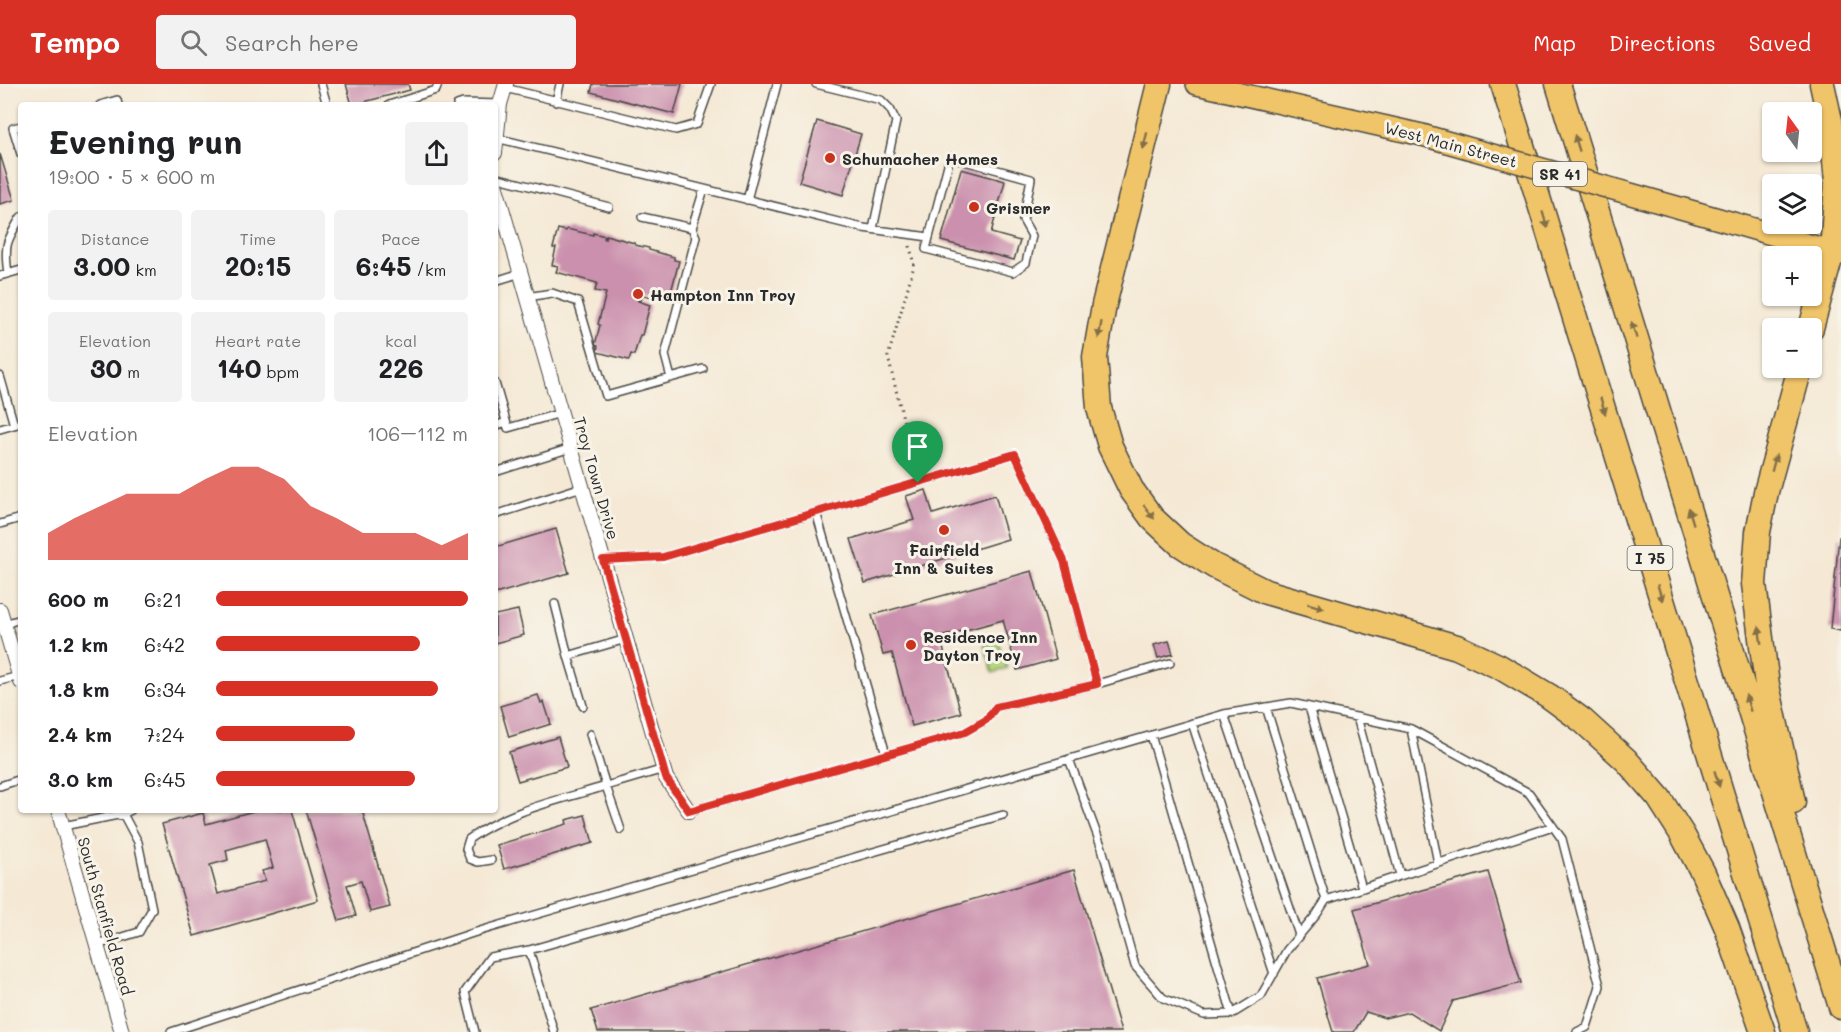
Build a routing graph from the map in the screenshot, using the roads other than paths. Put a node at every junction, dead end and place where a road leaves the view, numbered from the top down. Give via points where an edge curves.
1 (321, 84) edge
2 (438, 84) edge
3 (560, 84) edge
4 (711, 84) edge
5 (777, 84) edge
6 (816, 84) edge
7 (1159, 84) edge
8 (1197, 84) edge
9 (1503, 84) edge
10 (1558, 84) edge
11 (1822, 84) edge
12 (505, 86) edge
13 (326, 102) edge
14 (398, 102) edge
15 (556, 102) junction
16 (500, 104) joint
17 (498, 124) edge
18 (18, 127) edge
19 (18, 144) edge
20 (498, 145) edge
21 (498, 178) edge
22 (704, 189) junction
23 (498, 194) edge
24 (747, 200) junction
25 (609, 207) dead end
26 (642, 217) dead end
27 (18, 222) edge
28 (692, 228) junction
29 (873, 229) junction
30 (929, 237) junction
31 (1836, 253) edge
32 (18, 271) edge
33 (521, 273) junction
34 (8, 274) junction
35 (0, 276) edge
36 (498, 280) edge
37 (527, 297) junction
38 (1814, 318) edge
39 (703, 369) dead end
40 (0, 376) edge
41 (671, 378) junction
42 (1797, 378) edge
43 (498, 394) edge
44 (561, 413) junction
45 (506, 422) junction
46 (18, 424) edge
47 (498, 425) edge
48 (0, 429) edge
49 (571, 448) junction
50 (498, 471) edge
51 (582, 487) junction
52 (816, 512) junction
53 (498, 514) edge
54 (18, 519) edge
55 (0, 524) edge
56 (603, 560) junction
57 (555, 604) dead end
58 (2, 617) edge
59 (18, 619) edge
60 (626, 639) junction
61 (568, 656) junction
62 (1170, 663) dead end
63 (18, 672) edge
64 (18, 679) edge
65 (0, 681) edge
66 (1097, 684) junction
67 (584, 706) dead end
68 (1266, 707) junction
69 (1309, 707) junction
70 (1224, 714) junction
71 (1357, 717) junction
72 (1192, 723) junction
73 (1411, 729) junction
74 (590, 734) dead end
75 (1151, 735) junction
76 (886, 754) junction
77 (1070, 759) junction
78 (664, 769) junction
79 (18, 780) edge
80 (0, 786) edge
81 (606, 786) junction
82 (689, 811) joint
83 (59, 813) edge
84 (123, 814) joint
85 (1003, 815) dead end
86 (63, 826) junction
87 (1553, 826) junction
88 (621, 831) dead end
89 (491, 860) dead end
90 (1438, 863) junction
91 (1400, 875) junction
92 (1362, 888) junction
93 (1326, 900) junction
94 (1299, 935) junction
95 (97, 945) junction
96 (529, 950) junction
97 (1826, 960) junction
98 (1274, 974) junction
99 (1841, 1006) edge
100 (1232, 1014) junction
101 (122, 1032) edge
102 (171, 1032) edge
103 (475, 1032) edge
104 (554, 1032) edge
105 (1577, 1032) edge
106 (1763, 1032) edge
107 (1795, 1032) edge

1 - 13 lane
2 - 14 lane via 436,90
3 - 15 lane
4 - 15 lane via 697,124 676,130
5 - 24 lane
6 - 29 lane via 881,100 896,121
7 -> 106 highway via 1104,305 1095,357 1099,408 1110,446 1131,489 1152,518 1180,544 1214,566 1266,592 1457,647 1500,667 1583,721 1626,760 1659,798 1682,834 1704,873
8 - 31 main road, West Main Street / SR 41, bridge via 1422,135
9 -> 107 highway, I 75
97 -> 10 highway
11 - 31 highway via 1837,181
12 - 15 lane
12 - 16 street
16 - 17 street
18 - 19 lane via 13,128
20 - 22 lane
21 - 25 lane
22 - 24 lane
22 - 28 lane
23 - 33 street, Troy Town Drive
24 - 29 lane
26 - 28 lane
27 - 34 lane via 4,250
28 - 41 lane via 696,237 664,355
29 - 30 lane
30 - 30 lane via 926,249 1013,272 1026,264 1032,236 1023,220 1031,179 950,157
31 - 38 highway
32 - 34 lane
33 - 36 lane
33 - 37 street, Troy Town Drive
34 - 35 lane
37 - 41 lane via 552,293 578,302 606,396
37 - 44 street, Troy Town Drive
39 - 41 lane
40 - 46 lane
97 -> 42 highway via 1767,685 1754,584 1766,492
43 - 45 lane
44 - 45 lane via 508,428
44 - 49 street, Troy Town Drive
45 - 47 lane
46 - 48 lane
49 - 50 lane
49 - 51 street, Troy Town Drive
51 - 53 lane
51 - 56 street, Troy Town Drive
52 - 56 lane via 663,557
52 - 66 lane via 1015,454 1064,561
52 - 76 lane
54 - 55 lane
56 - 60 street, Troy Town Drive
57 - 61 lane
58 - 59 lane
58 - 63 street
60 - 61 lane
60 - 78 street, Troy Town Drive
61 - 67 lane
62 - 66 lane
64 - 65 lane
66 - 76 lane via 996,707 986,720 965,732
68 - 69 lane via 1291,703
68 - 70 lane
68 - 93 lane
69 - 71 lane
69 - 92 lane
70 - 72 lane
70 - 94 lane
71 - 73 lane
71 - 91 lane
72 - 75 lane
72 - 98 lane
73 - 87 lane via 1528,793
73 - 90 lane
74 - 81 lane
75 - 77 lane
75 - 100 lane
76 - 82 lane
77 - 100 lane via 1102,848 1135,966 1163,998 1204,1015
77 - 102 lane via 473,933
78 - 81 lane
78 - 82 street, Troy Town Drive
79 - 80 lane
81 - 88 lane
81 - 89 lane via 482,829 469,839 466,849 470,859
83 - 86 street, South Stanfield Road
84 - 86 lane
84 - 95 lane via 138,842 152,909 139,932
85 - 96 lane
86 - 95 street, South Stanfield Road
87 - 90 lane
87 - 105 lane via 1562,839 1600,986 1587,1027
90 - 91 lane
91 - 92 lane
92 - 93 lane
93 - 94 lane
94 - 98 lane
95 - 101 street, South Stanfield Road
96 - 103 lane via 490,957 465,992
96 - 104 lane
97 - 99 highway
98 - 100 lane via 1261,996

